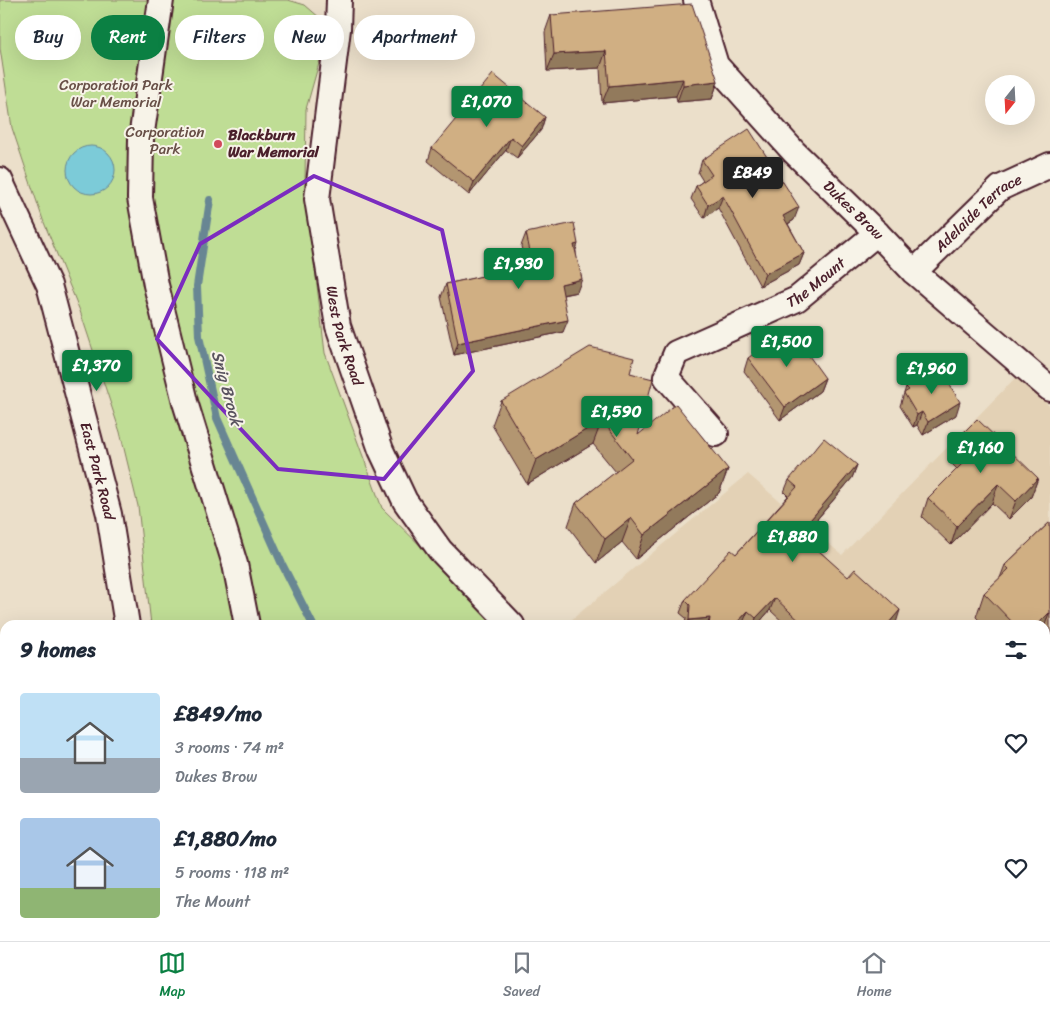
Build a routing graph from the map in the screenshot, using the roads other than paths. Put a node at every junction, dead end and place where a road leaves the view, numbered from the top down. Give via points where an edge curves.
1 (161, 0) edge
2 (339, 0) edge
3 (696, 0) edge
4 (1050, 165) edge
5 (0, 180) edge
6 (877, 233) junction
7 (914, 272) junction
8 (1050, 389) edge
9 (716, 434) dead end
10 (126, 620) edge
11 (245, 620) edge
12 (507, 620) edge

1 - 11 street via 141,138 140,198 156,285 185,402 235,564
2 - 12 street, West Park Road via 317,199 338,326 381,450 405,500 440,550
3 - 6 street, Dukes Brow via 716,65 794,152
4 - 7 street, Adelaide Terrace via 1000,188
5 - 10 street, East Park Road via 49,285 109,514
6 - 7 street, Dukes Brow
6 - 9 street, The Mount via 797,299 676,353 666,377
7 - 8 street, Dukes Brow

